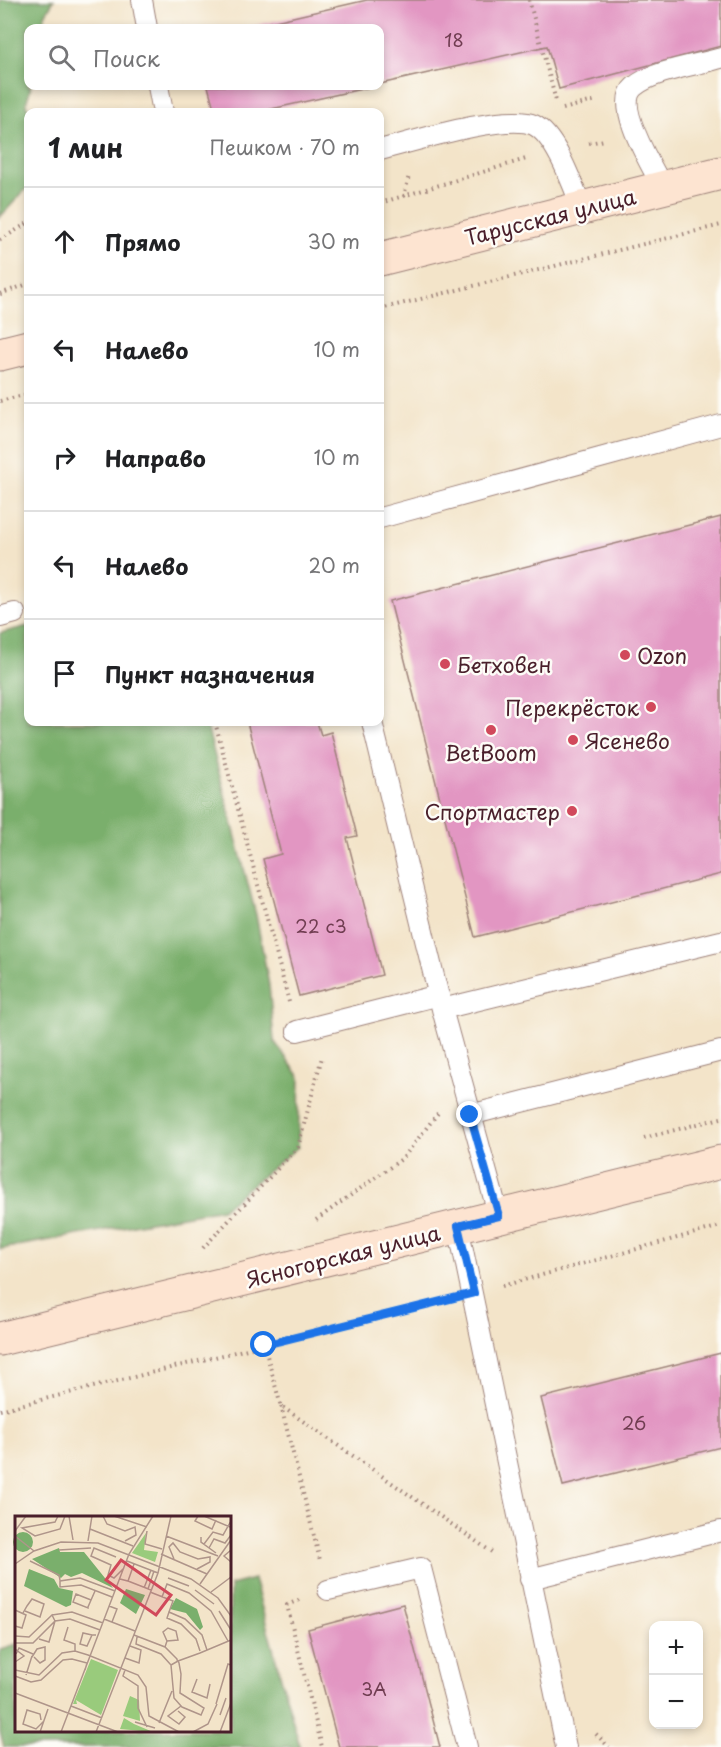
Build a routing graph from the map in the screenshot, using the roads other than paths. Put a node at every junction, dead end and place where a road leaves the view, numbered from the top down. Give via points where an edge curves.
1 (142, 0) edge
2 (146, 24) edge
3 (721, 58) edge
4 (159, 90) edge
5 (162, 108) edge
6 (384, 149) edge
7 (721, 173) edge
8 (663, 188) junction
9 (582, 208) junction
10 (384, 258) edge
11 (24, 348) edge
12 (0, 354) edge
13 (721, 425) edge
14 (384, 517) edge
15 (373, 726) edge
16 (721, 941) edge
17 (440, 1002) junction
18 (297, 1031) road end
19 (721, 1051) edge
20 (470, 1115) junction
21 (721, 1162) edge
22 (499, 1216) junction
23 (458, 1226) junction
24 (0, 1339) edge
25 (721, 1531) edge
26 (530, 1579) junction
27 (328, 1590) dead end
28 (467, 1747) edge
29 (566, 1747) edge

1 - 2 lane
3 - 8 lane via 647,78 632,88 626,104 635,135
4 - 5 lane
6 - 9 lane via 502,121 534,125 557,149
7 - 8 main road, Тарусская улица
8 - 9 main road, Тарусская улица
9 - 10 main road, Тарусская улица
11 - 12 main road
13 - 14 lane
15 - 17 lane
16 - 17 lane
17 - 18 lane
17 - 20 lane
19 - 20 lane
20 - 22 lane
21 - 22 main road, Ясногорская улица
22 - 23 main road, Ясногорская улица
23 - 24 main road, Ясногорская улица
23 - 26 lane
25 - 26 lane
26 - 29 lane
27 - 28 lane via 422,1568

